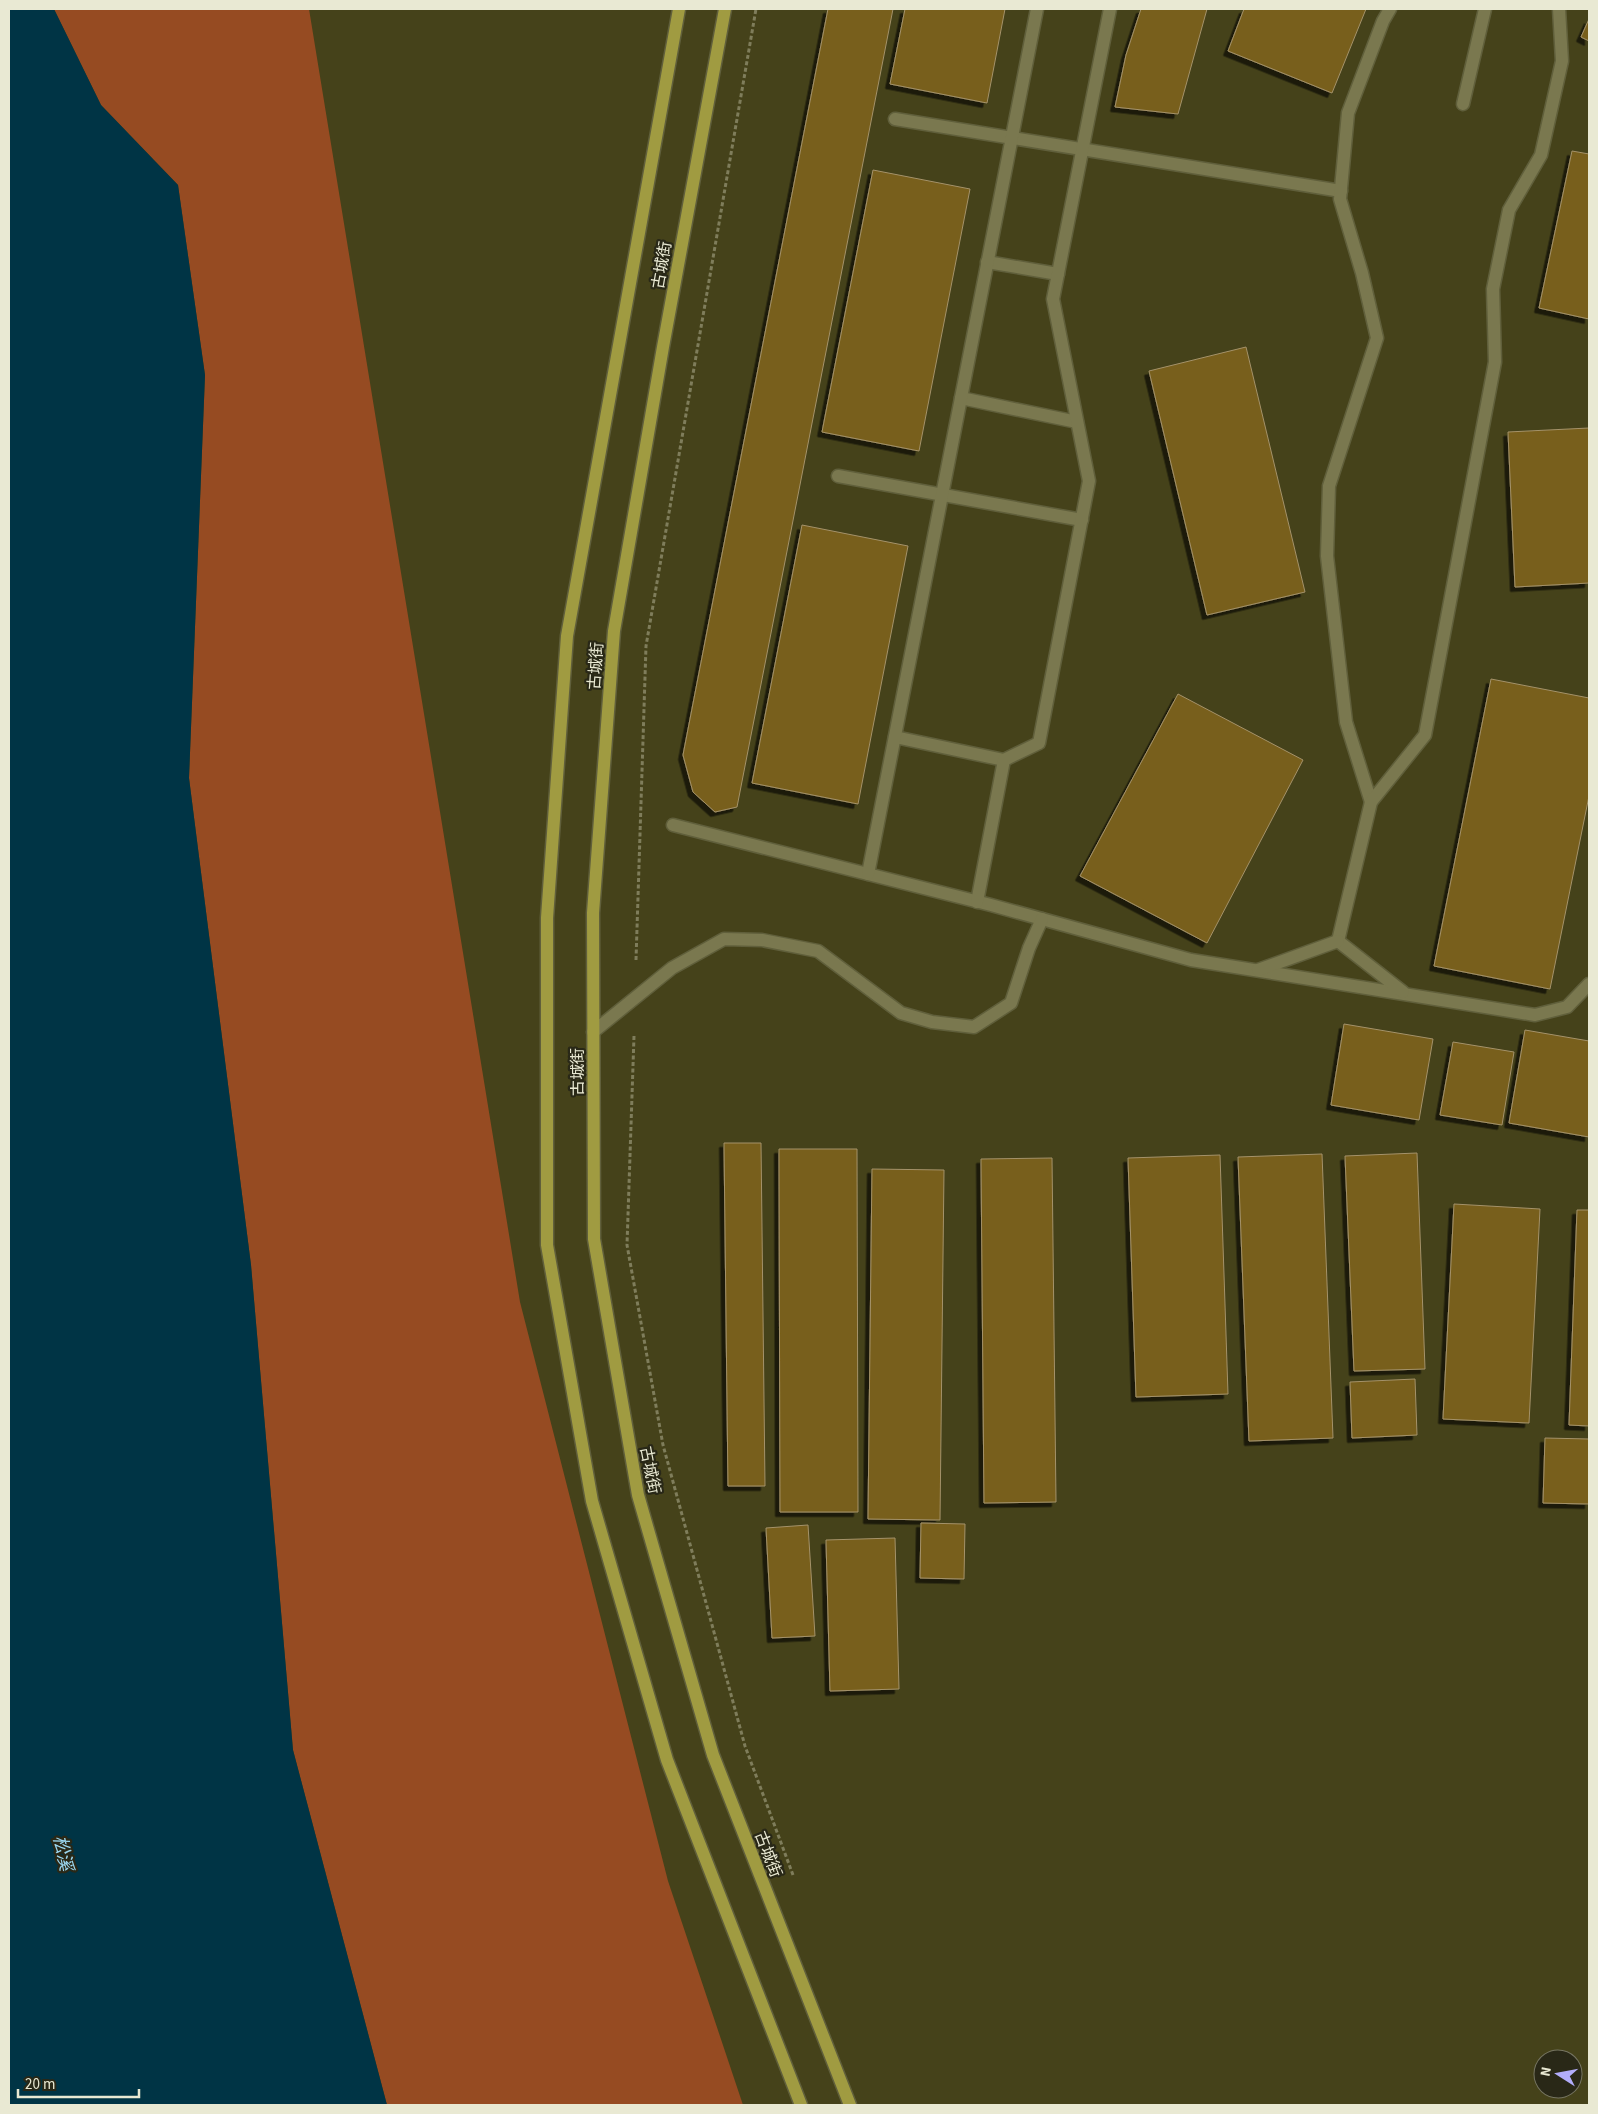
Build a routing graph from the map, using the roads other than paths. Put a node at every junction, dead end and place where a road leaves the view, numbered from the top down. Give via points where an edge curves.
1 (679, 9) edge
2 (725, 9) edge
3 (1037, 9) edge
4 (1110, 9) edge
5 (1390, 9) edge
6 (1485, 9) edge
7 (1559, 9) edge
8 (1463, 104) dead end
9 (895, 119) dead end
10 (1012, 138) junction
11 (1082, 149) junction
12 (1341, 191) junction
13 (988, 262) junction
14 (1058, 274) junction
15 (961, 398) junction
16 (1077, 422) junction
17 (838, 476) dead end
18 (942, 495) junction
19 (1082, 520) junction
20 (895, 736) junction
21 (1004, 760) junction
22 (1371, 802) junction
23 (673, 825) dead end
24 (868, 874) junction
25 (976, 902) junction
26 (1042, 919) junction
27 (1338, 941) junction
28 (1258, 971) junction
29 (1589, 984) edge
30 (1405, 994) junction
31 (593, 1032) junction
32 (801, 2105) edge
33 (850, 2105) edge

1 - 32 main road, 古城街 via 567,636 547,918 547,1245 592,1500 664,1751
2 - 31 main road, 古城街 via 614,631 593,913
3 - 10 street
4 - 11 street
5 - 12 street via 1348,113
6 - 8 street
7 - 22 street via 1562,61 1541,155 1509,210 1493,289 1495,362 1425,735
9 - 10 street
10 - 11 street
10 - 13 street
11 - 12 street
11 - 14 street
12 - 22 street via 1340,199 1377,338 1329,486 1327,556 1346,722
13 - 14 street
13 - 15 street
14 - 16 street via 1053,299
15 - 16 street
15 - 18 street
16 - 19 street via 1089,481
17 - 18 street
18 - 19 street
18 - 20 street
19 - 21 street via 1039,744
20 - 21 street
20 - 24 street
21 - 25 street
22 - 27 street
23 - 24 street
24 - 25 street
25 - 26 street
26 - 28 street via 1191,960
26 - 31 street via 1010,1002 974,1027 932,1022 901,1012 818,951 762,940 724,939 672,968
27 - 28 street
27 - 30 street
28 - 30 street
29 - 30 street via 1567,1007 1535,1015
31 - 33 main road, 古城街 via 594,1239 638,1495 713,1755

